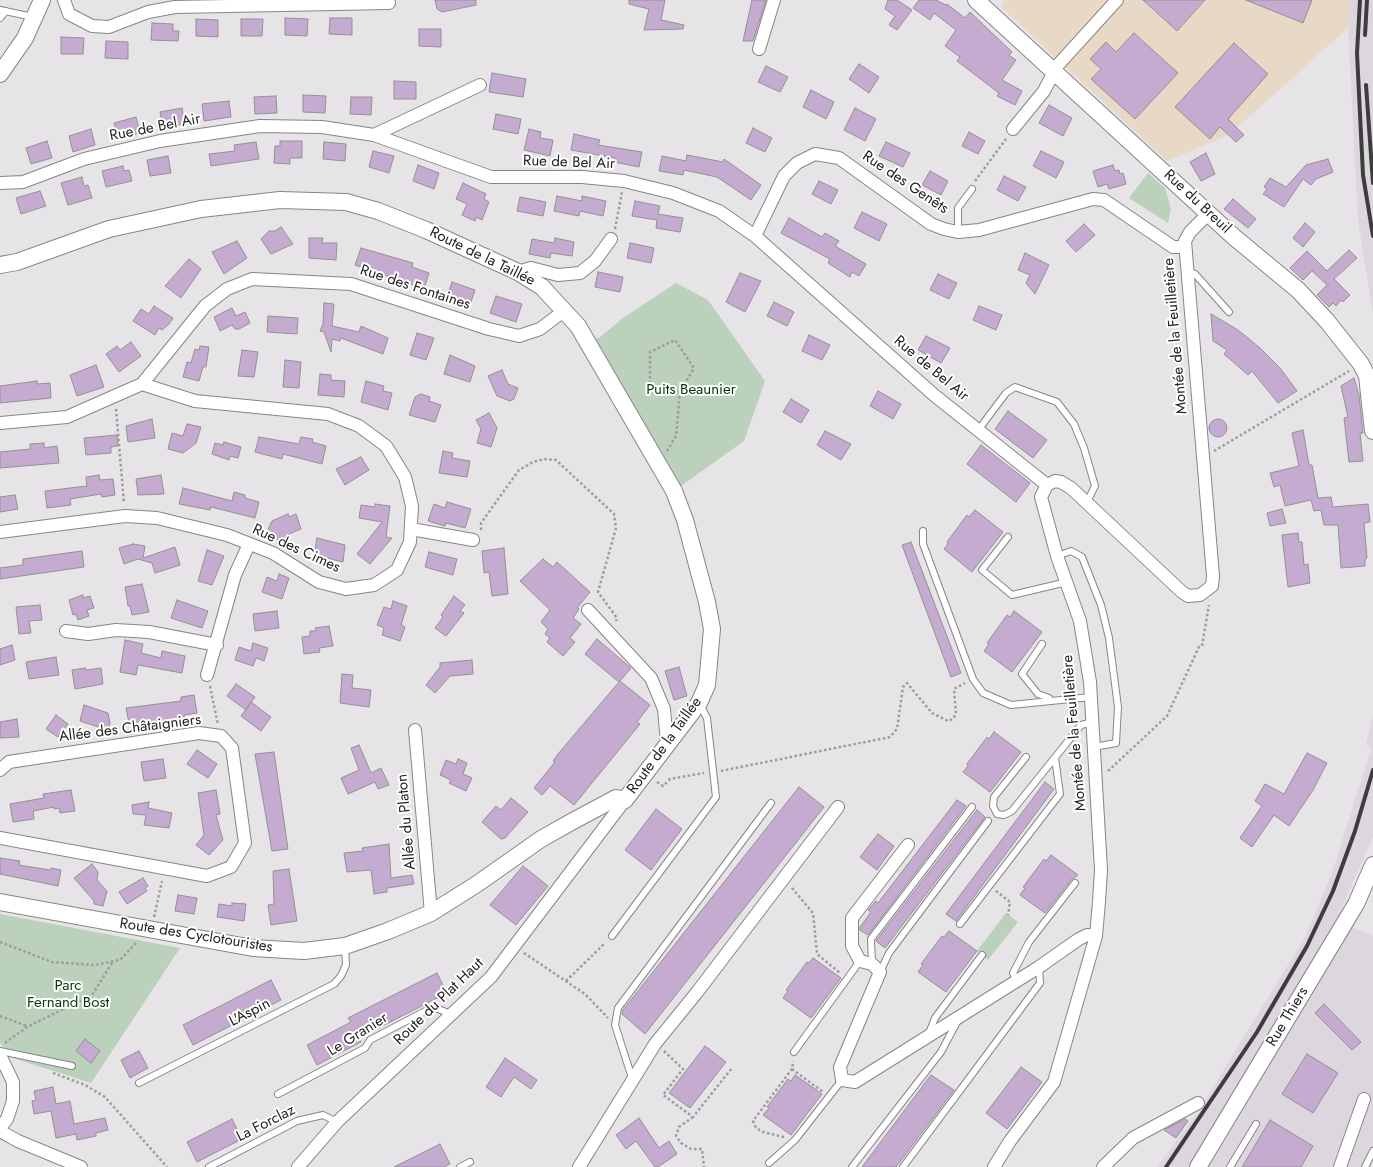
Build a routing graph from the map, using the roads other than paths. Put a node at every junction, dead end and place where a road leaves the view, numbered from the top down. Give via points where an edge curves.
1 (42, 0) edge
2 (64, 0) edge
3 (774, 0) edge
4 (1117, 0) edge
5 (389, 3) dead end
6 (985, 5) edge
7 (3, 10) edge
8 (0, 18) edge
9 (36, 18) junction
10 (759, 50) dead end
11 (1053, 72) junction
12 (0, 74) edge
13 (480, 85) dead end
14 (1013, 129) road end
15 (374, 135) junction
16 (0, 183) edge
17 (972, 189) road end
18 (1209, 213) junction
19 (958, 232) junction
20 (755, 236) junction
21 (611, 239) road end
22 (1185, 247) junction
23 (0, 265) edge
24 (518, 272) junction
25 (1187, 272) junction
26 (564, 310) junction
27 (1229, 312) dead end
28 (1367, 370) edge
29 (142, 384) junction
30 (0, 423) edge
31 (979, 429) junction
32 (1373, 431) edge
33 (1047, 485) junction
34 (1087, 502) junction
35 (411, 529) junction
36 (924, 530) dead end
37 (0, 532) edge
38 (1008, 537) dead end
39 (467, 539) road end
40 (249, 544) junction
41 (1057, 556) junction
42 (1067, 582) junction
43 (588, 610) dead end
44 (66, 631) dead end
45 (1042, 644) dead end
46 (217, 645) junction
47 (207, 675) road end
48 (1091, 697) junction
49 (1052, 699) junction
50 (699, 703) junction
51 (1093, 722) junction
52 (415, 730) dead end
53 (667, 743) junction
54 (1094, 747) junction
55 (1026, 757) dead end
56 (1055, 758) junction
57 (0, 770) edge
58 (625, 800) junction
59 (771, 803) dead end
60 (972, 807) dead end
61 (838, 808) dead end
62 (988, 821) dead end
63 (0, 838) edge
64 (908, 845) dead end
65 (1373, 865) edge
66 (1075, 883) dead end
67 (1367, 891) edge
68 (0, 902) edge
69 (431, 913) junction
70 (960, 924) dead end
71 (612, 936) road end
72 (1096, 936) junction
73 (345, 946) junction
74 (982, 955) dead end
75 (871, 966) junction
76 (1039, 968) junction
77 (1017, 981) junction
78 (451, 1014) junction
79 (959, 1017) junction
80 (928, 1037) junction
81 (0, 1051) edge
82 (794, 1052) dead end
83 (0, 1055) edge
84 (72, 1066) dead end
85 (632, 1078) junction
86 (842, 1080) junction
87 (139, 1083) dead end
88 (278, 1094) dead end
89 (1369, 1099) edge
90 (1198, 1103) dead end
91 (337, 1122) junction
92 (1256, 1124) dead end
93 (0, 1130) edge
94 (1373, 1151) edge
95 (470, 1162) dead end
96 (769, 1163) dead end
97 (82, 1167) edge
98 (209, 1167) edge
99 (298, 1167) edge
100 (460, 1167) edge
101 (579, 1167) edge
102 (852, 1167) edge
103 (902, 1167) edge
104 (994, 1167) edge
105 (1103, 1167) edge
106 (1198, 1167) edge
107 (1230, 1167) edge
108 (1340, 1167) edge
109 (1365, 1167) edge

1 - 9 street
2 - 5 street via 69,14 92,26 109,28 148,12 175,7
3 - 10 street
4 - 11 street
6 - 11 street, Rue du Breuil
7 - 8 lane
7 - 9 lane
9 - 12 street
11 - 14 street via 1044,91
11 - 18 street, Rue du Breuil
13 - 15 street
15 - 16 street, Rue de Bel Air via 322,127 260,126 160,141 84,159 23,182
15 - 20 street, Rue de Bel Air via 491,177 582,177 624,181 673,193 719,211
17 - 19 lane via 958,208
18 - 22 street, Montée de la Feuilletière via 1187,237
18 - 28 street, Rue du Breuil via 1298,290
19 - 20 street, Rue des Genêts via 931,224 838,158 815,154 796,162 784,176
19 - 22 street, Rue des Genêts via 979,230 1093,199 1104,200 1173,247
20 - 31 street, Rue de Bel Air via 934,396
21 - 24 street via 580,273 558,275 531,268
22 - 25 street, Montée de la Feuilletière
23 - 24 street, Route de la Taillée via 17,262 109,228 201,209 280,200 346,202 378,211
24 - 26 street, Route de la Taillée via 542,287
25 - 27 lane via 1196,274
25 - 34 street, Montée de la Feuilletière via 1213,576 1208,591 1188,596 1182,592
26 - 29 street, Rue des Fontaines via 540,329 519,336 351,284 252,279 227,289 205,306
26 - 50 street, Route de la Taillée via 588,340 674,491 685,520 712,629 707,685
28 - 32 street
29 - 30 street, Rue des Fontaines via 67,418
29 - 35 street, Rue des Cimes via 195,401 328,414 360,426 386,446 405,477 412,506
31 - 33 street, Rue de Bel Air
31 - 34 lane via 1006,393 1015,387 1057,402 1074,424 1084,448 1094,486
33 - 34 street, Montée de la Feuilletière via 1061,482
33 - 41 street, Montée de la Feuilletière via 1040,497
35 - 39 street
35 - 40 street, Rue des Cimes via 410,542 397,570 374,586 346,589 319,582 273,553
36 - 49 lane via 923,544 973,679 984,693 1011,705
37 - 40 street, Rue des Cimes via 126,516 157,518 227,535
38 - 42 lane via 982,570 1012,595
40 - 46 street via 236,575
41 - 42 street, Montée de la Feuilletière
41 - 54 lane via 1071,551 1082,557 1101,605 1109,638 1118,707 1116,743
42 - 48 street, Montée de la Feuilletière via 1080,622
43 - 53 street via 651,678 664,709
44 - 46 street via 88,634 116,630 149,632
45 - 49 lane via 1022,674 1038,694
46 - 47 street
48 - 49 lane
48 - 51 street, Montée de la Feuilletière
50 - 53 street, Route de la Taillée
50 - 71 lane via 707,718 716,797
51 - 54 street, Montée de la Feuilletière
51 - 56 lane via 1081,725
52 - 69 street, Allée du Platon
53 - 58 street, Route de la Taillée
54 - 72 street, Montée de la Feuilletière via 1101,870
55 - 56 lane via 994,797 993,806 997,814 1012,811
56 - 70 lane via 1060,794
57 - 63 street, Allée des Châtaigniers via 9,762 199,733 221,736 232,748 245,843 231,867 207,876
58 - 69 street, Route des Cyclotouristes via 616,798 541,839
58 - 78 street, Route du Plat Haut via 491,977
59 - 85 lane via 618,1008 615,1026
60 - 75 lane via 871,939
61 - 85 street
62 - 75 lane via 889,953
64 - 75 street via 852,918 852,946
65 - 67 street, Rue Thiers
66 - 77 lane via 1029,942 1013,973
67 - 106 street, Rue Thiers
68 - 73 street, Route des Cyclotouristes via 253,948 304,951
69 - 73 street, Route des Cyclotouristes
72 - 76 street via 1086,935
72 - 104 street, Montée de la Feuilletière via 1054,1082
73 - 87 lane, L'Aspin via 346,965 334,984
74 - 80 lane via 935,1018
75 - 82 lane via 848,978
75 - 86 street via 840,1067
76 - 77 street
76 - 103 lane via 1040,983
77 - 79 street
78 - 88 lane, Le Granier via 433,1007
78 - 91 street, Route du Plat Haut
79 - 80 street
79 - 102 lane via 941,1052
80 - 86 street via 856,1082
81 - 84 lane
83 - 93 street via 13,1082 13,1102
85 - 101 street
86 - 96 lane via 795,1140
89 - 108 street
90 - 105 street via 1133,1138
91 - 98 lane, La Forclaz via 323,1115 303,1118
91 - 99 street, Route du Plat Haut
92 - 107 lane
93 - 97 street via 18,1141
94 - 109 lane
95 - 100 lane

